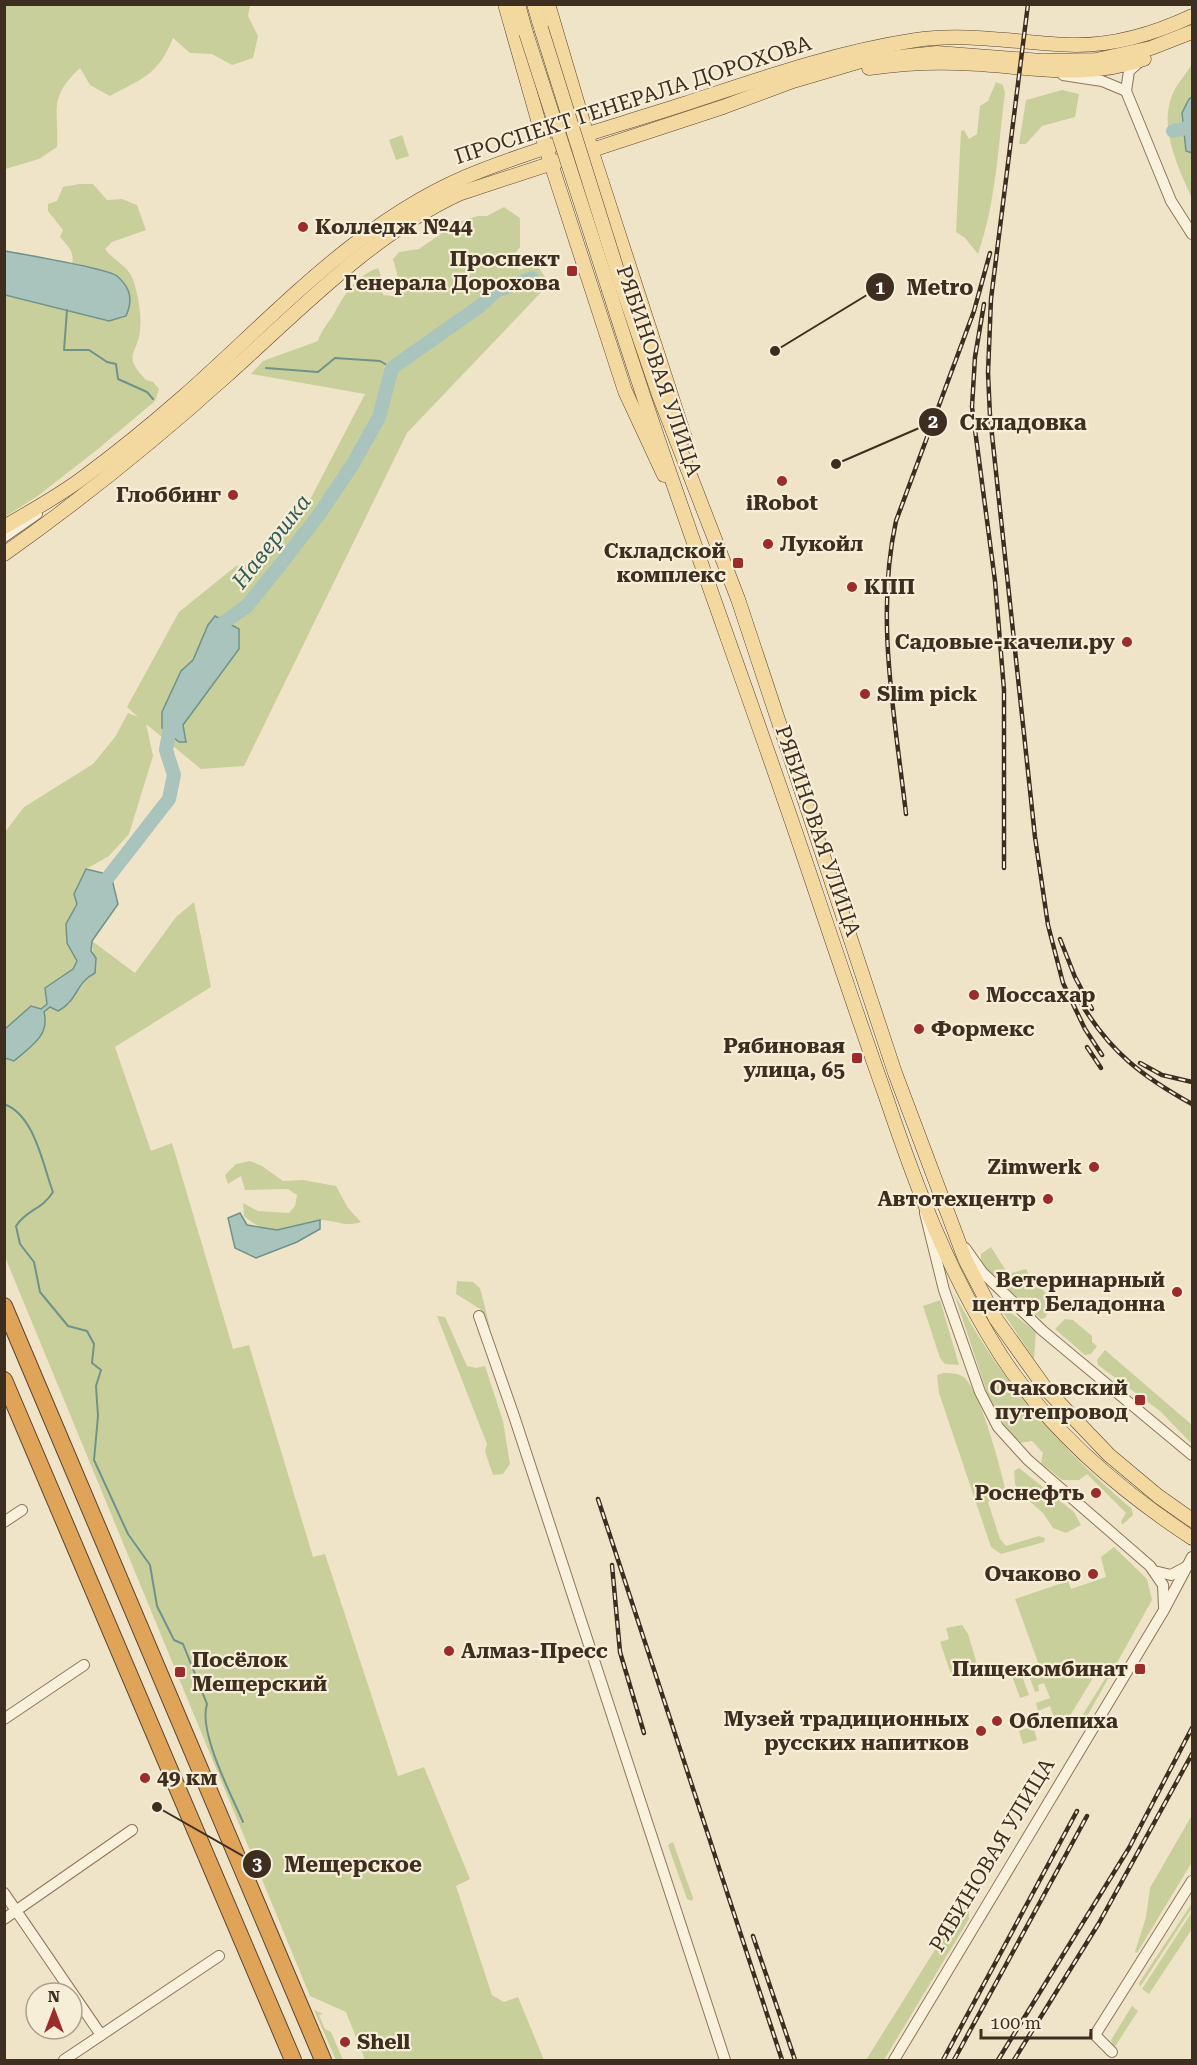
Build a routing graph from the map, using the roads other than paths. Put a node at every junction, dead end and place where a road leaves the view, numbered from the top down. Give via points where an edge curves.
1 (505, 4) edge
2 (518, 4) edge
3 (534, 4) edge
4 (548, 4) edge
5 (1192, 16) edge
6 (1192, 24) edge
7 (1192, 32) edge
8 (1192, 39) edge
9 (859, 51) junction
10 (1144, 59) junction
11 (1024, 70) junction
12 (1126, 91) junction
13 (574, 94) junction
14 (750, 97) junction
15 (534, 108) junction
16 (587, 135) junction
17 (546, 148) junction
18 (591, 149) junction
19 (550, 162) junction
20 (604, 191) junction
21 (563, 202) junction
22 (1192, 234) edge
23 (82, 479) junction
24 (697, 493) junction
25 (684, 510) junction
26 (4, 527) edge
27 (4, 537) edge
28 (4, 554) edge
29 (925, 1210) junction
30 (953, 1231) junction
31 (4, 1306) edge
32 (479, 1316) dead end
33 (4, 1380) edge
34 (1192, 1455) edge
35 (22, 1510) dead end
36 (1192, 1520) edge
37 (4, 1522) edge
38 (1192, 1538) edge
39 (1190, 1561) edge
40 (1154, 1571) junction
41 (1164, 1610) junction
42 (84, 1665) dead end
43 (4, 1719) edge
44 (132, 1830) dead end
45 (1192, 1881) edge
46 (4, 1893) edge
47 (16, 1911) junction
48 (4, 1919) edge
49 (219, 1956) dead end
50 (101, 2035) junction
51 (1112, 2052) dead end
52 (64, 2061) edge
53 (293, 2061) edge
54 (323, 2061) edge
55 (724, 2061) edge
56 (894, 2061) edge

1 - 15 main road
2 - 25 main road, РЯБИНОВАЯ УЛИЦА, bridge via 644,402
3 - 24 main road, РЯБИНОВАЯ УЛИЦА, bridge via 622,286
4 - 13 main road
5 - 9 main road, ПРОСПЕКТ ГЕНЕРАЛА ДОРОХОВА via 1152,33 1098,44 964,36 919,39
6 - 9 main road, ПРОСПЕКТ ГЕНЕРАЛА ДОРОХОВА via 1132,47 1077,55 936,46
7 - 14 main road, ПРОСПЕКТ ГЕНЕРАЛА ДОРОХОВА via 1133,53 1078,62 958,53 886,56 834,67
8 - 10 main road, ПРОСПЕКТ ГЕНЕРАЛА ДОРОХОВА
9 - 16 main road, ПРОСПЕКТ ГЕНЕРАЛА ДОРОХОВА
10 - 11 main road, ПРОСПЕКТ ГЕНЕРАЛА ДОРОХОВА via 1098,70
10 - 12 street via 1129,71
11 - 12 street via 1102,81
11 - 14 main road, ПРОСПЕКТ ГЕНЕРАЛА ДОРОХОВА via 957,63 898,65 826,76
12 - 22 street via 1171,201
13 - 15 street via 573,110 561,120 545,119
13 - 16 main road
14 - 18 main road, ПРОСПЕКТ ГЕНЕРАЛА ДОРОХОВА
15 - 17 main road
16 - 17 main road, ПРОСПЕКТ ГЕНЕРАЛА ДОРОХОВА
16 - 18 main road
17 - 19 main road
17 - 23 main road, ПРОСПЕКТ ГЕНЕРАЛА ДОРОХОВА via 438,189 387,218 346,249 184,396
18 - 19 main road, ПРОСПЕКТ ГЕНЕРАЛА ДОРОХОВА
18 - 20 main road
19 - 21 main road
19 - 28 main road, ПРОСПЕКТ ГЕНЕРАЛА ДОРОХОВА via 443,201 375,245 155,440
20 - 21 street via 589,178 576,180 566,189
20 - 24 main road via 683,433
21 - 25 main road via 625,391
23 - 26 main road
23 - 27 street, ПРОСПЕКТ ГЕНЕРАЛА ДОРОХОВА
24 - 30 main road, РЯБИНОВАЯ УЛИЦА via 738,599 895,1073
25 - 29 main road, РЯБИНОВАЯ УЛИЦА
29 - 38 main road via 966,1295 1031,1396 1076,1446
29 - 40 street, РЯБИНОВАЯ УЛИЦА via 944,1290 980,1392 998,1427 1028,1460
30 - 34 street, РЯБИНОВАЯ УЛИЦА via 1001,1292
30 - 36 main road via 979,1288 1046,1389 1088,1435 1143,1484
31 - 54 highway
32 - 55 street
33 - 53 highway
35 - 37 street
39 - 40 street via 1171,1575
39 - 41 street, РЯБИНОВАЯ УЛИЦА
40 - 41 street, РЯБИНОВАЯ УЛИЦА via 1163,1585
41 - 56 street, РЯБИНОВАЯ УЛИЦА
42 - 43 street
44 - 47 street
45 - 51 street via 1095,2035
46 - 47 street
47 - 48 street
47 - 50 street
49 - 50 street
50 - 52 street

